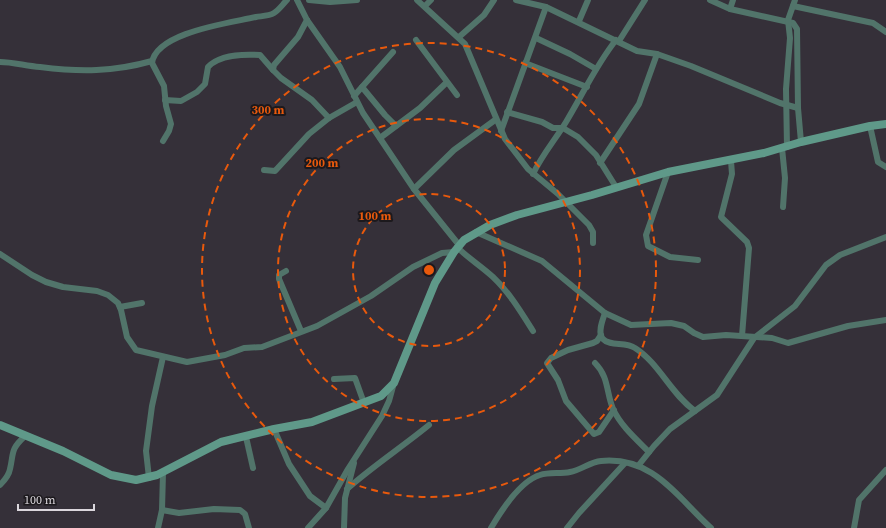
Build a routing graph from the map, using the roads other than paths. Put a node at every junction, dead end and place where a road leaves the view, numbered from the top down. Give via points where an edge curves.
1 (287, 0) edge
2 (297, 0) edge
3 (309, 0) edge
4 (357, 0) edge
5 (416, 0) edge
6 (431, 0) edge
7 (494, 0) edge
8 (516, 0) edge
9 (588, 0) edge
10 (645, 0) edge
11 (710, 0) edge
12 (733, 0) edge
13 (794, 3) edge
14 (425, 6) junction
15 (546, 7) junction
16 (730, 9) junction
17 (308, 20) junction
18 (788, 20) junction
19 (579, 21) junction
20 (886, 32) edge
21 (459, 37) junction
22 (536, 38) junction
23 (416, 40) dead end
24 (618, 40) junction
25 (393, 52) dead end
26 (657, 54) junction
27 (152, 61) junction
28 (0, 62) edge
29 (525, 63) junction
30 (596, 69) junction
31 (273, 70) junction
32 (446, 83) junction
33 (362, 87) junction
34 (587, 87) junction
35 (457, 95) dead end
36 (354, 96) junction
37 (165, 100) junction
38 (357, 102) junction
39 (786, 105) junction
40 (798, 108) junction
41 (507, 112) junction
42 (329, 118) junction
43 (496, 120) junction
44 (886, 124) edge
45 (396, 126) junction
46 (870, 126) junction
47 (563, 128) junction
48 (501, 131) junction
49 (380, 138) junction
50 (163, 141) dead end
51 (801, 142) junction
52 (784, 147) junction
53 (731, 161) junction
54 (600, 163) junction
55 (886, 167) edge
56 (264, 170) dead end
57 (668, 172) junction
58 (533, 174) junction
59 (616, 187) junction
60 (414, 189) junction
61 (565, 203) junction
62 (783, 207) dead end
63 (476, 232) junction
64 (886, 237) edge
65 (593, 243) dead end
66 (457, 248) junction
67 (0, 254) edge
68 (698, 260) dead end
69 (286, 271) dead end
70 (142, 303) dead end
71 (120, 307) junction
72 (605, 312) junction
73 (886, 320) edge
74 (301, 331) junction
75 (533, 331) dead end
76 (600, 335) junction
77 (742, 336) junction
78 (754, 338) junction
79 (163, 357) junction
80 (595, 362) dead end
81 (334, 379) dead end
82 (394, 383) junction
83 (364, 403) junction
84 (614, 410) junction
85 (695, 411) junction
86 (428, 425) dead end
87 (0, 426) edge
88 (274, 429) junction
89 (25, 436) junction
90 (246, 437) junction
91 (649, 452) junction
92 (355, 457) junction
93 (625, 463) junction
94 (638, 466) junction
95 (253, 468) dead end
96 (886, 470) edge
97 (163, 473) junction
98 (149, 478) junction
99 (0, 486) edge
100 (347, 489) junction
101 (326, 508) junction
102 (162, 510) junction
103 (158, 528) edge
104 (249, 528) edge
105 (308, 528) edge
106 (344, 528) edge
107 (491, 528) edge
108 (567, 528) edge
109 (711, 528) edge
110 (854, 528) edge

1 - 27 street via 274,13 177,38 163,46
2 - 17 street
3 - 4 street
5 - 14 street
6 - 14 street
7 - 21 street via 484,15
8 - 15 street
9 - 19 street
10 - 24 street
11 - 16 street
12 - 16 street
13 - 18 street
13 - 20 street via 874,23
14 - 21 street
15 - 19 street
15 - 22 street
16 - 18 street
17 - 31 street via 298,37 274,65
17 - 36 street via 340,67
18 - 39 street via 790,38 786,71
18 - 40 street via 797,29
19 - 24 street
21 - 43 street via 465,44
22 - 29 street
22 - 30 street
23 - 32 street
24 - 26 street via 637,51
24 - 30 street
25 - 33 street
26 - 39 street
26 - 54 street via 639,104
27 - 28 street via 126,68 100,70 42,68
27 - 37 street via 164,86
29 - 34 street
29 - 41 street
30 - 34 street
31 - 37 street via 259,55 217,61 208,67 205,84 197,92 181,101
31 - 42 street via 312,100
32 - 35 street
32 - 45 street
33 - 36 street
33 - 45 street
34 - 47 street
36 - 38 street
37 - 50 street via 171,126
38 - 42 street
38 - 49 street
39 - 40 street
39 - 52 street
40 - 51 street
41 - 47 street via 542,122 553,128
41 - 48 street
42 - 56 street via 300,142 275,171
43 - 48 street
43 - 60 street via 454,150
44 - 46 street
45 - 49 street
46 - 51 street
46 - 55 street via 878,162
47 - 54 street via 585,143
47 - 58 street
48 - 58 street via 508,144
49 - 60 street
51 - 52 street
52 - 53 street
52 - 62 street
53 - 57 street
53 - 77 street via 732,174 721,217 747,242 749,248
54 - 59 street
57 - 59 street
57 - 68 street via 646,234 648,246 670,257
58 - 61 street
59 - 61 street
60 - 66 street
61 - 63 street via 517,215
61 - 65 street via 589,225 593,232
63 - 66 street
63 - 72 street via 542,261
64 - 78 street via 833,260 788,312 769,324
66 - 74 street via 413,267 352,308 317,326
66 - 75 street via 493,277 518,307
66 - 82 street via 435,283
67 - 71 street via 46,282 103,293
69 - 74 street via 279,275 279,279
70 - 71 street
71 - 79 street via 127,338 136,350
72 - 76 street
72 - 77 street via 631,325 671,323 684,326 703,337
73 - 78 street via 848,326 788,343 775,338
74 - 79 street via 262,347 244,348 192,362
76 - 84 street via 593,344 568,350 551,358 547,363 558,380 566,401 594,434 599,432
76 - 85 street via 607,342 626,344 639,351 681,400
77 - 78 street
78 - 85 street via 717,396
79 - 98 street via 153,401 146,451
80 - 84 street via 604,374
81 - 83 street via 355,378
82 - 83 street via 380,396
82 - 92 street via 390,401
83 - 88 street via 312,422
84 - 91 street via 623,424
85 - 91 street via 670,429
86 - 100 street
87 - 89 street
88 - 90 street
88 - 101 street via 288,464 310,496
89 - 98 street via 63,451 111,475 136,480
89 - 99 street via 12,453 10,470
90 - 95 street
90 - 97 street via 215,445
91 - 94 street
92 - 100 street
92 - 101 street
93 - 94 street
93 - 107 street via 599,461 571,472 535,476 517,492
93 - 108 street
94 - 109 street via 655,474
96 - 110 street via 859,500
97 - 98 street
97 - 102 street
100 - 106 street
101 - 105 street
102 - 103 street
102 - 104 street via 180,513 240,510

